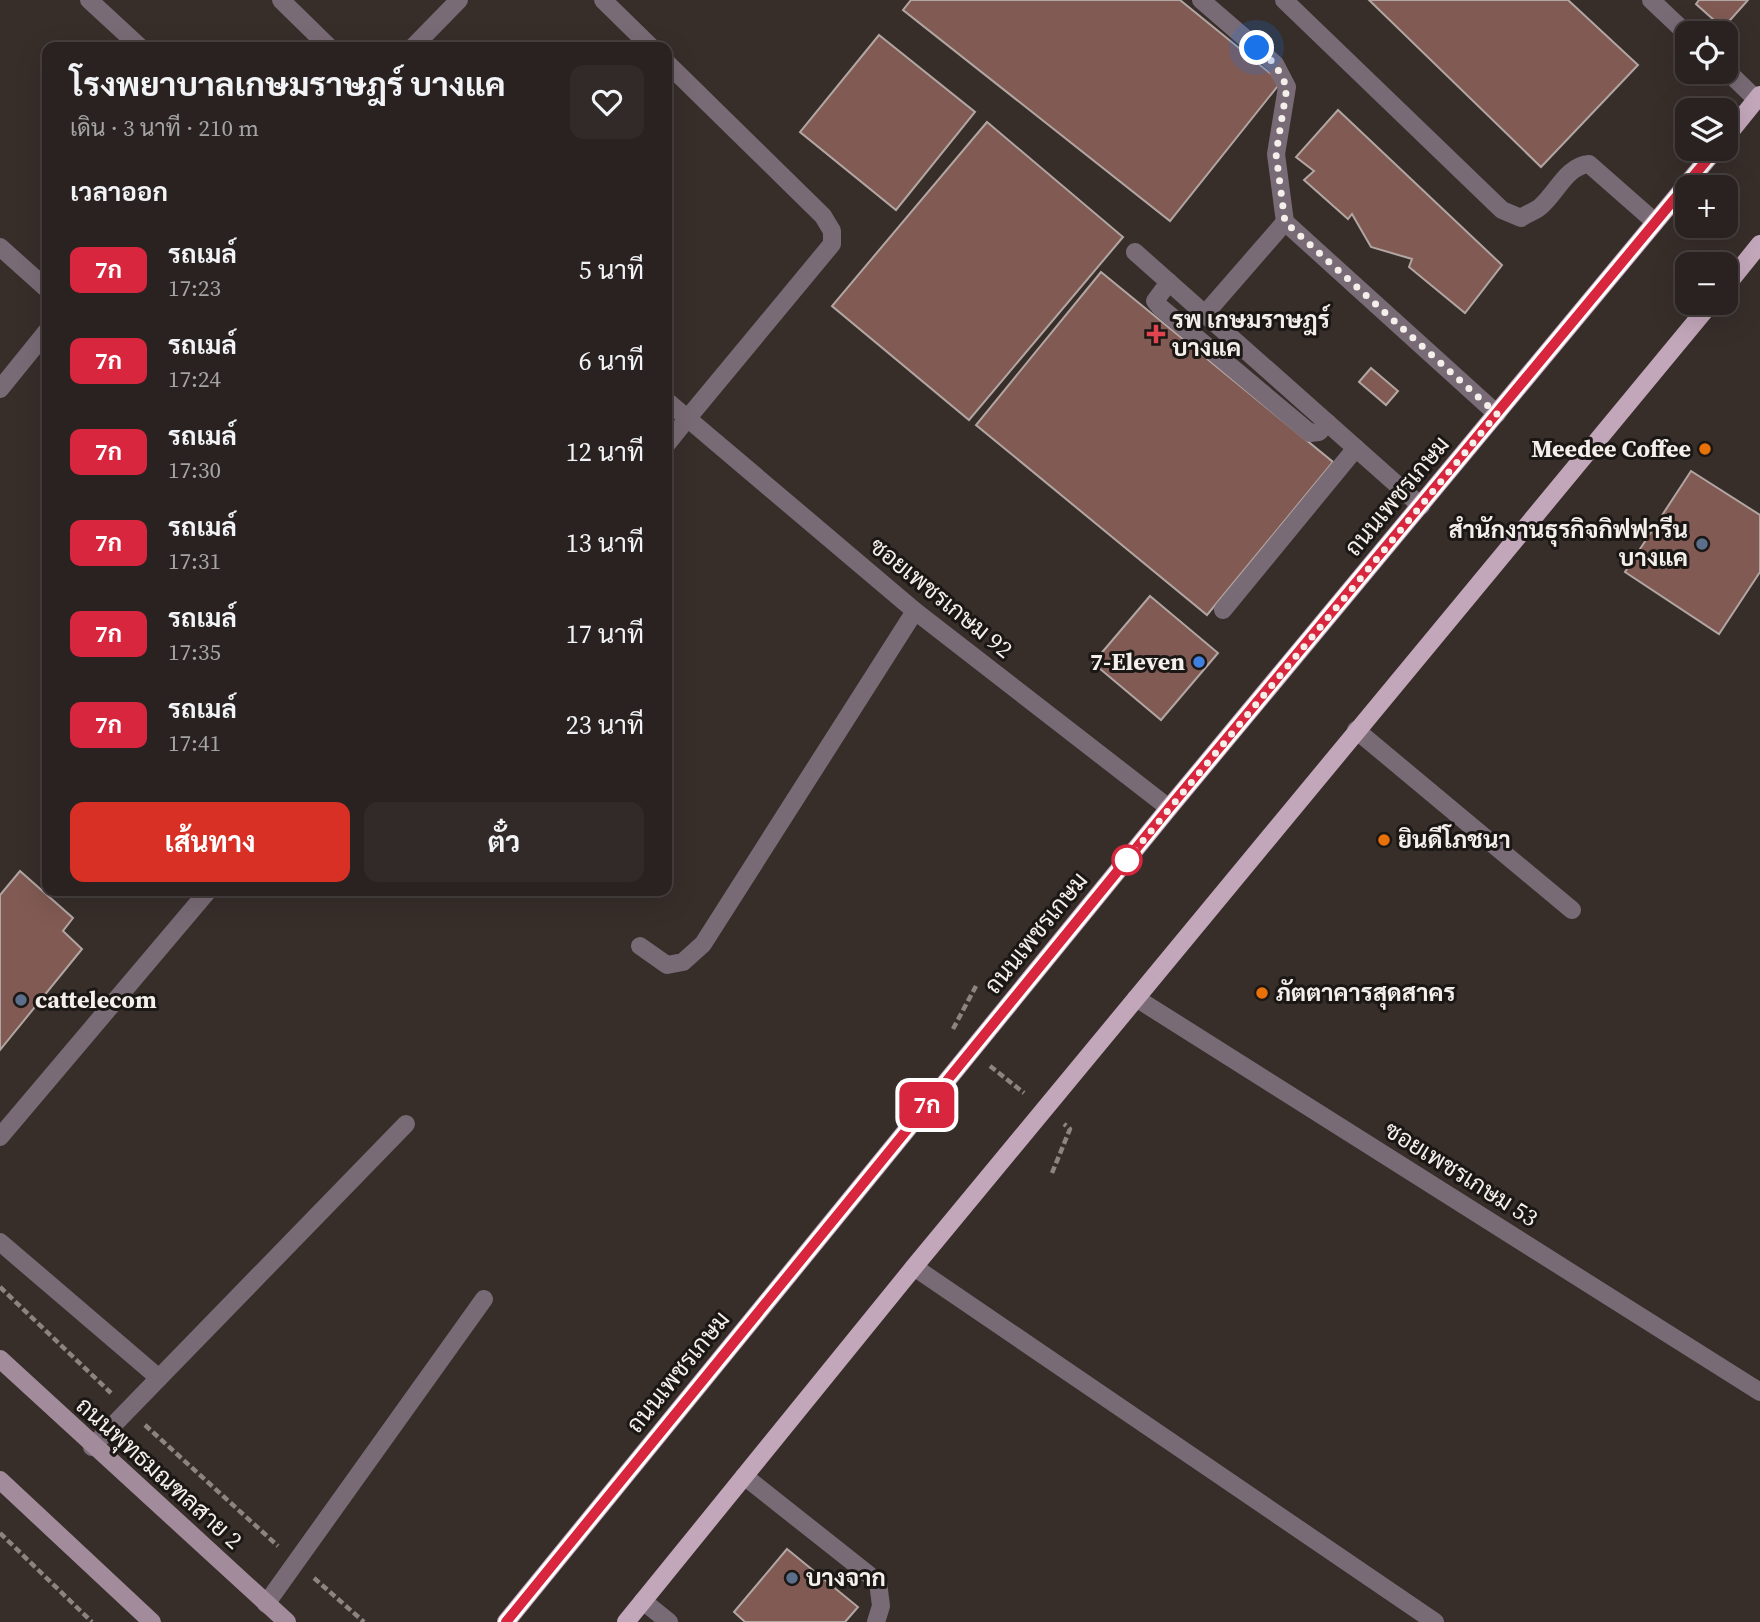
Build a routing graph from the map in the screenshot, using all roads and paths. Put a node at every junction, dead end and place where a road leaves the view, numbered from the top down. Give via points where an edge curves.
1 (89, 0) edge
2 (281, 0) edge
3 (459, 0) edge
4 (603, 0) edge
5 (1201, 0) edge
6 (1284, 0) edge
7 (1651, 0) edge
8 (1675, 23) edge
9 (135, 42) edge
10 (324, 42) edge
11 (418, 42) edge
12 (646, 42) edge
13 (672, 67) edge
14 (1738, 80) edge
15 (1758, 97) edge
16 (1738, 121) edge
17 (1706, 161) edge
18 (1285, 222) junction
19 (1655, 222) junction
20 (1760, 244) edge
21 (0, 247) edge
22 (1135, 252) dead end
23 (1738, 271) edge
24 (1169, 282) junction
25 (42, 285) edge
26 (1205, 314) junction
27 (1701, 315) edge
28 (42, 337) edge
29 (0, 389) edge
30 (672, 406) edge
31 (1497, 414) junction
32 (687, 419) junction
33 (1328, 423) junction
34 (672, 438) edge
35 (1356, 448) junction
36 (1421, 506) junction
37 (1223, 610) dead end
38 (915, 611) junction
39 (1356, 730) junction
40 (1169, 808) junction
41 (204, 896) edge
42 (1572, 910) dead end
43 (640, 946) dead end
44 (976, 986) dead end
45 (1136, 998) junction
46 (950, 1034) dead end
47 (982, 1060) dead end
48 (1027, 1095) dead end
49 (1059, 1121) dead end
50 (407, 1124) dead end
51 (0, 1137) edge
52 (1052, 1173) dead end
53 (0, 1242) edge
54 (914, 1267) junction
55 (0, 1287) edge
56 (484, 1299) dead end
57 (0, 1359) edge
58 (159, 1378) junction
59 (1760, 1392) edge
60 (128, 1410) junction
61 (92, 1447) junction
62 (744, 1476) junction
63 (0, 1480) edge
64 (0, 1533) edge
65 (297, 1563) junction
66 (643, 1601) junction
67 (266, 1604) junction
68 (92, 1622) edge
69 (152, 1622) edge
70 (287, 1622) edge
71 (364, 1622) edge
72 (506, 1622) edge
73 (626, 1622) edge
74 (669, 1622) edge
75 (876, 1622) edge
76 (1435, 1622) edge

1 - 9 street
2 - 10 street
3 - 11 street
4 - 12 street
5 - 18 street via 1275,64 1287,87 1276,154
6 - 19 street via 1502,210 1521,218 1540,207 1572,171 1589,164
7 - 8 street
13 - 32 street via 823,216 832,231 832,244
14 - 15 street
15 - 16 main road
17 - 19 main road, ถนนเพชรเกษม
18 - 26 street
18 - 31 street
19 - 31 main road, ถนนเพชรเกษม
20 - 23 main road
21 - 25 street
22 - 24 street
24 - 26 street
24 - 33 street via 1157,296 1160,307 1310,433
26 - 33 street
27 - 39 main road
28 - 29 street
30 - 32 street, ซอยเพชรเกษม 92
31 - 36 main road, ถนนเพชรเกษม
32 - 34 street
32 - 38 street, ซอยเพชรเกษม 92
33 - 35 street
35 - 36 street
35 - 37 street
36 - 40 main road, ถนนเพชรเกษม
38 - 40 street, ซอยเพชรเกษม 92
38 - 43 street via 704,944 683,962 667,965
39 - 42 street
39 - 45 main road
40 - 72 main road, ถนนเพชรเกษม
41 - 51 street
44 - 46 path
45 - 54 main road
45 - 59 street, ซอยเพชรเกษม 53
47 - 48 path
49 - 52 path via 1070,1129
50 - 58 street
53 - 58 street
54 - 62 main road
54 - 76 street
55 - 60 path
56 - 65 street
57 - 61 main road, ถนนพุทธมณฑลสาย 2
58 - 60 street
60 - 61 street
60 - 65 path
61 - 67 main road, ถนนพุทธมณฑลสาย 2
62 - 66 main road
62 - 75 street via 878,1582 881,1606
63 - 69 main road
64 - 68 path
65 - 67 street
65 - 71 path
66 - 73 main road
66 - 74 street
67 - 70 main road, ถนนพุทธมณฑลสาย 2

